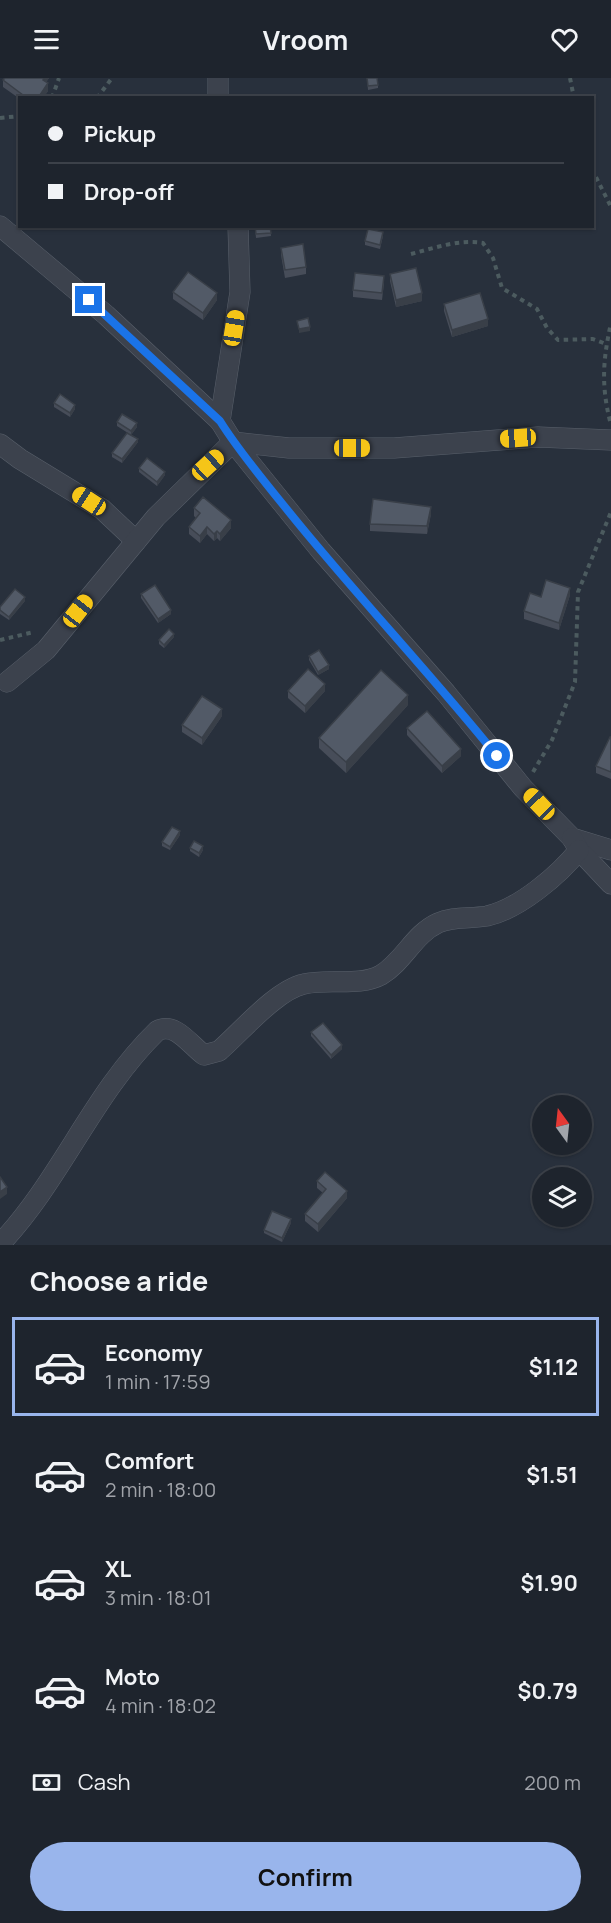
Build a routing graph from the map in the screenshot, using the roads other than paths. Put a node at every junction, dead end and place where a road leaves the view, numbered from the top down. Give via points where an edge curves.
1 (218, 78) edge
2 (218, 96) edge
3 (0, 226) edge
4 (238, 228) edge
5 (220, 421) junction
6 (611, 440) edge
7 (233, 442) junction
8 (0, 444) edge
9 (136, 540) junction
10 (7, 682) dead end
11 (575, 844) junction
12 (611, 850) edge
13 (611, 884) edge
14 (0, 1244) edge

1 - 2 street
3 - 5 street via 106,315
4 - 5 street via 240,292
5 - 7 street
6 - 7 street via 538,437 394,448 289,448
7 - 9 street via 195,476
7 - 11 street via 321,551
8 - 9 street via 102,509
9 - 10 street via 46,650
11 - 12 street
11 - 13 street
11 - 14 street via 555,875 507,908 482,917 441,921 428,928 398,962 380,975 365,980 317,981 285,992 211,1056 204,1055 171,1028 157,1031 100,1102 40,1193

